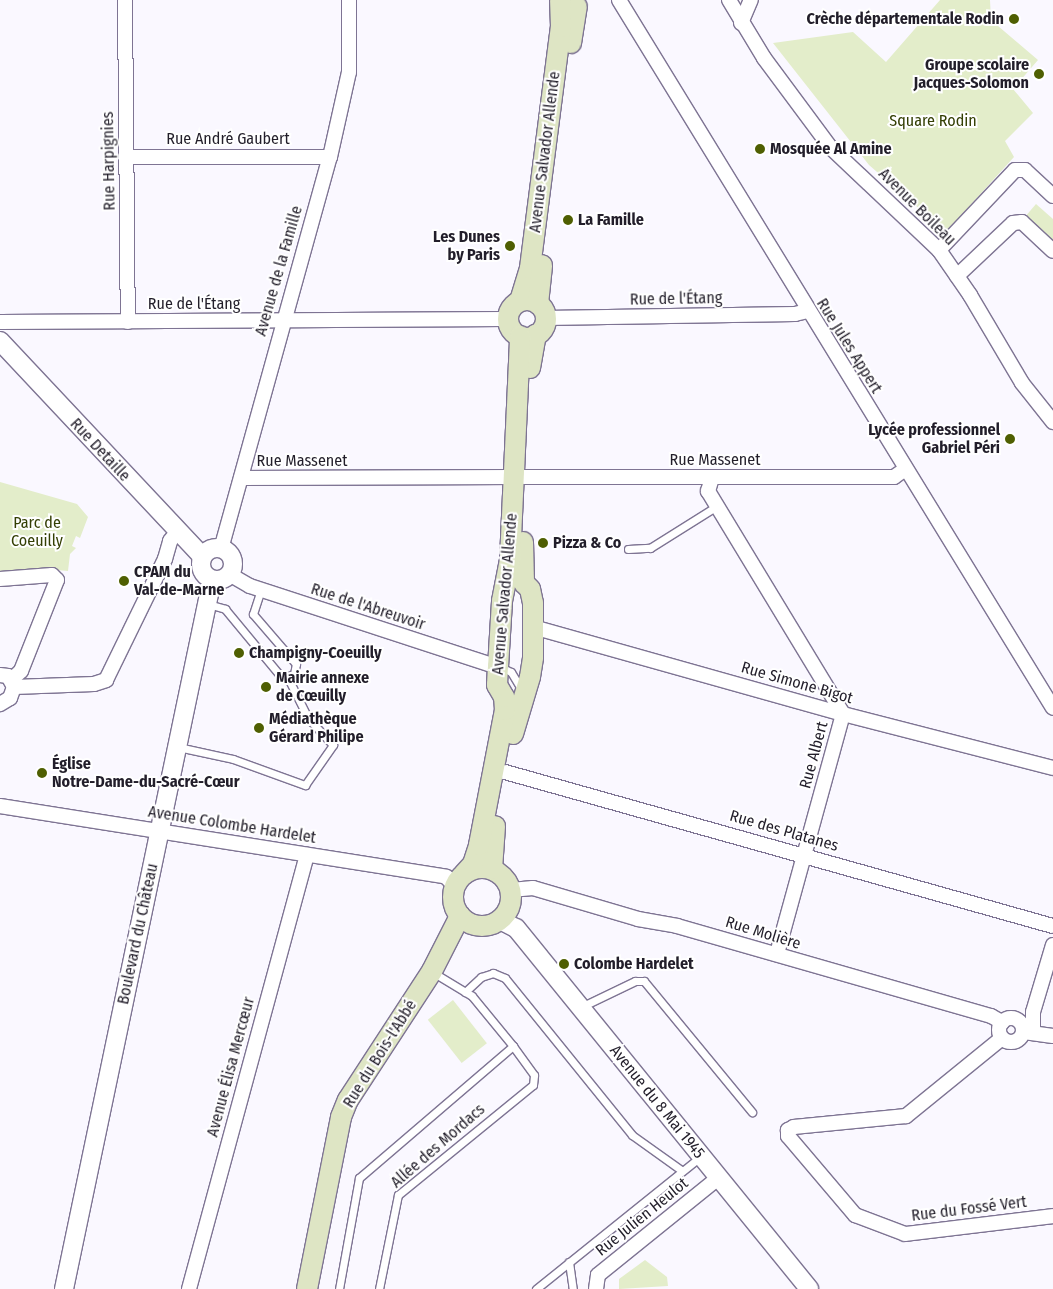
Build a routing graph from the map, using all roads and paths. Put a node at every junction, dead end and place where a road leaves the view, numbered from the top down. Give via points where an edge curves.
1 (125, 0) edge
2 (349, 0) edge
3 (619, 0) edge
4 (729, 0) edge
5 (751, 0) edge
6 (571, 2) edge
7 (741, 22) junction
8 (330, 156) junction
9 (126, 157) junction
10 (1053, 196) edge
11 (939, 250) junction
12 (1053, 250) edge
13 (957, 276) junction
14 (808, 311) junction
15 (508, 319) joint
16 (532, 319) junction
17 (282, 321) junction
18 (0, 322) edge
19 (128, 322) junction
20 (0, 342) edge
21 (1053, 422) edge
22 (904, 470) junction
23 (518, 477) junction
24 (241, 478) junction
25 (712, 478) junction
26 (717, 506) junction
27 (177, 532) junction
28 (220, 549) junction
29 (628, 549) dead end
30 (202, 557) junction
31 (229, 574) junction
32 (0, 580) edge
33 (212, 580) junction
34 (515, 585) junction
35 (262, 590) junction
36 (208, 604) junction
37 (533, 627) junction
38 (498, 667) junction
39 (287, 676) junction
40 (8, 681) edge
41 (516, 696) junction
42 (0, 704) edge
43 (1053, 708) edge
44 (843, 714) junction
45 (178, 747) junction
46 (1053, 768) edge
47 (505, 772) junction
48 (0, 806) edge
49 (160, 831) junction
50 (307, 855) junction
51 (804, 855) junction
52 (492, 869) junction
53 (460, 880) junction
54 (511, 890) junction
55 (460, 916) junction
56 (500, 920) junction
57 (1053, 926) edge
58 (1053, 945) edge
59 (776, 954) junction
60 (432, 971) junction
61 (465, 992) junction
62 (581, 1007) junction
63 (1002, 1022) junction
64 (1028, 1032) junction
65 (1053, 1036) edge
66 (1002, 1038) junction
67 (513, 1046) junction
68 (752, 1112) dead end
69 (700, 1157) junction
70 (681, 1170) junction
71 (718, 1178) junction
72 (1053, 1216) edge
73 (569, 1262) junction
74 (64, 1289) edge
75 (189, 1289) edge
76 (307, 1289) edge
77 (339, 1289) edge
78 (379, 1289) edge
79 (536, 1289) edge
80 (573, 1289) edge
81 (596, 1289) edge
82 (809, 1289) edge

1 - 9 street, Rue Harpignies
2 - 8 street, Avenue de la Famille via 349,72
3 - 14 street, Rue Jules Appert
4 - 7 street, Avenue Boileau
5 - 7 street
6 - 16 main road, Avenue Salvador Allende via 561,27 530,268
7 - 11 street, Avenue Boileau via 830,147
8 - 9 street, Rue André Gaubert
8 - 17 street, Avenue de la Famille
9 - 19 street, Rue Harpignies
10 - 11 street via 1025,170 1016,170
11 - 13 street, Avenue Boileau
12 - 13 street via 1022,222 1013,223
13 - 21 street, Avenue Boileau via 1022,383
14 - 16 street, Rue de l'Étang via 795,314
14 - 22 street, Rue Jules Appert
15 - 16 main road, Avenue Salvador Allende via 511,308
15 - 17 street, Rue de l'Étang
16 - 23 main road, Avenue Salvador Allende
17 - 19 street, Rue de l'Étang
17 - 24 street, Avenue de la Famille
18 - 19 street, Rue de l'Étang
20 - 27 street, Rue Detaille
22 - 25 street, Rue Massenet via 894,476
22 - 43 street, Rue Jules Appert
23 - 24 street, Rue Massenet
23 - 25 street, Rue Massenet
23 - 34 main road, Avenue Salvador Allende
24 - 28 street, Avenue de la Famille
25 - 26 street, Rue Albert via 708,491
26 - 29 lane via 650,548
26 - 44 street, Rue Albert
27 - 30 street, Rue Detaille
27 - 40 street via 106,680 94,684
28 - 30 street
28 - 31 street via 233,562
30 - 33 street via 202,570
31 - 33 street
31 - 35 street, Rue de l'Abreuvoir
32 - 40 street via 52,575 57,580 21,671
33 - 36 street, Boulevard du Château
34 - 37 main road, Avenue Salvador Allende via 532,595
34 - 38 main road, Avenue Salvador Allende via 502,601
35 - 38 street, Rue de l'Abreuvoir
35 - 39 lane via 253,614 296,664 294,674
36 - 39 lane via 225,609 282,678
36 - 45 street, Boulevard du Château
37 - 41 main road, Avenue Salvador Allende via 532,667
37 - 44 street, Rue Simone Bigot
38 - 41 main road, Avenue Salvador Allende via 497,685
39 - 45 lane via 308,718 333,745 305,785 233,759
40 - 42 street via 10,698
41 - 47 main road, Avenue Salvador Allende
41 - 53 main road, Avenue Salvador Allende via 505,710 479,845 473,864
44 - 46 street, Rue Simone Bigot
44 - 51 street, Rue Albert
45 - 49 street, Boulevard du Château
47 - 51 street, Rue des Platanes
47 - 52 main road, Avenue Salvador Allende via 492,848
48 - 49 street, Avenue Colombe Hardelet
49 - 50 street, Avenue Colombe Hardelet
49 - 74 street, Boulevard du Château
50 - 53 street, Avenue Colombe Hardelet
50 - 75 street, Avenue Élisa Mercœur
51 - 57 street, Rue des Platanes
51 - 59 street, Rue Albert
52 - 53 main road via 482,868
52 - 54 main road via 500,874
53 - 55 main road via 454,902
54 - 56 main road via 510,907
54 - 59 street, Rue Molière via 533,888
55 - 56 main road via 467,922 484,926
55 - 60 main road, Rue du Bois-l'Abbé
56 - 62 street, Avenue du 8 Mai 1945 via 516,928
58 - 64 street
59 - 63 street, Rue Molière via 991,1016
60 - 61 lane, Allée des Mordacs
60 - 76 main road, Rue du Bois-l'Abbé via 348,1100 341,1117
61 - 67 lane, Allée des Mordacs
61 - 70 lane via 481,977 493,973 505,978 632,1135
62 - 68 lane via 635,981 644,981
62 - 69 street, Avenue du 8 Mai 1945
63 - 64 street via 1016,1019
63 - 66 street via 999,1032
64 - 65 street
64 - 66 street via 1016,1041
66 - 72 street, Rue du Fossé Vert via 906,1116 794,1127 788,1130 788,1136 855,1214 905,1234
67 - 77 lane, Allée des Mordacs via 359,1178
67 - 78 lane, Allée des Mordacs via 534,1075 533,1085 398,1195
69 - 70 lane
69 - 71 street, Avenue du 8 Mai 1945
70 - 73 lane
71 - 81 street, Rue Julien Heulot via 598,1275
71 - 82 street, Avenue du 8 Mai 1945
73 - 79 lane
73 - 80 lane

